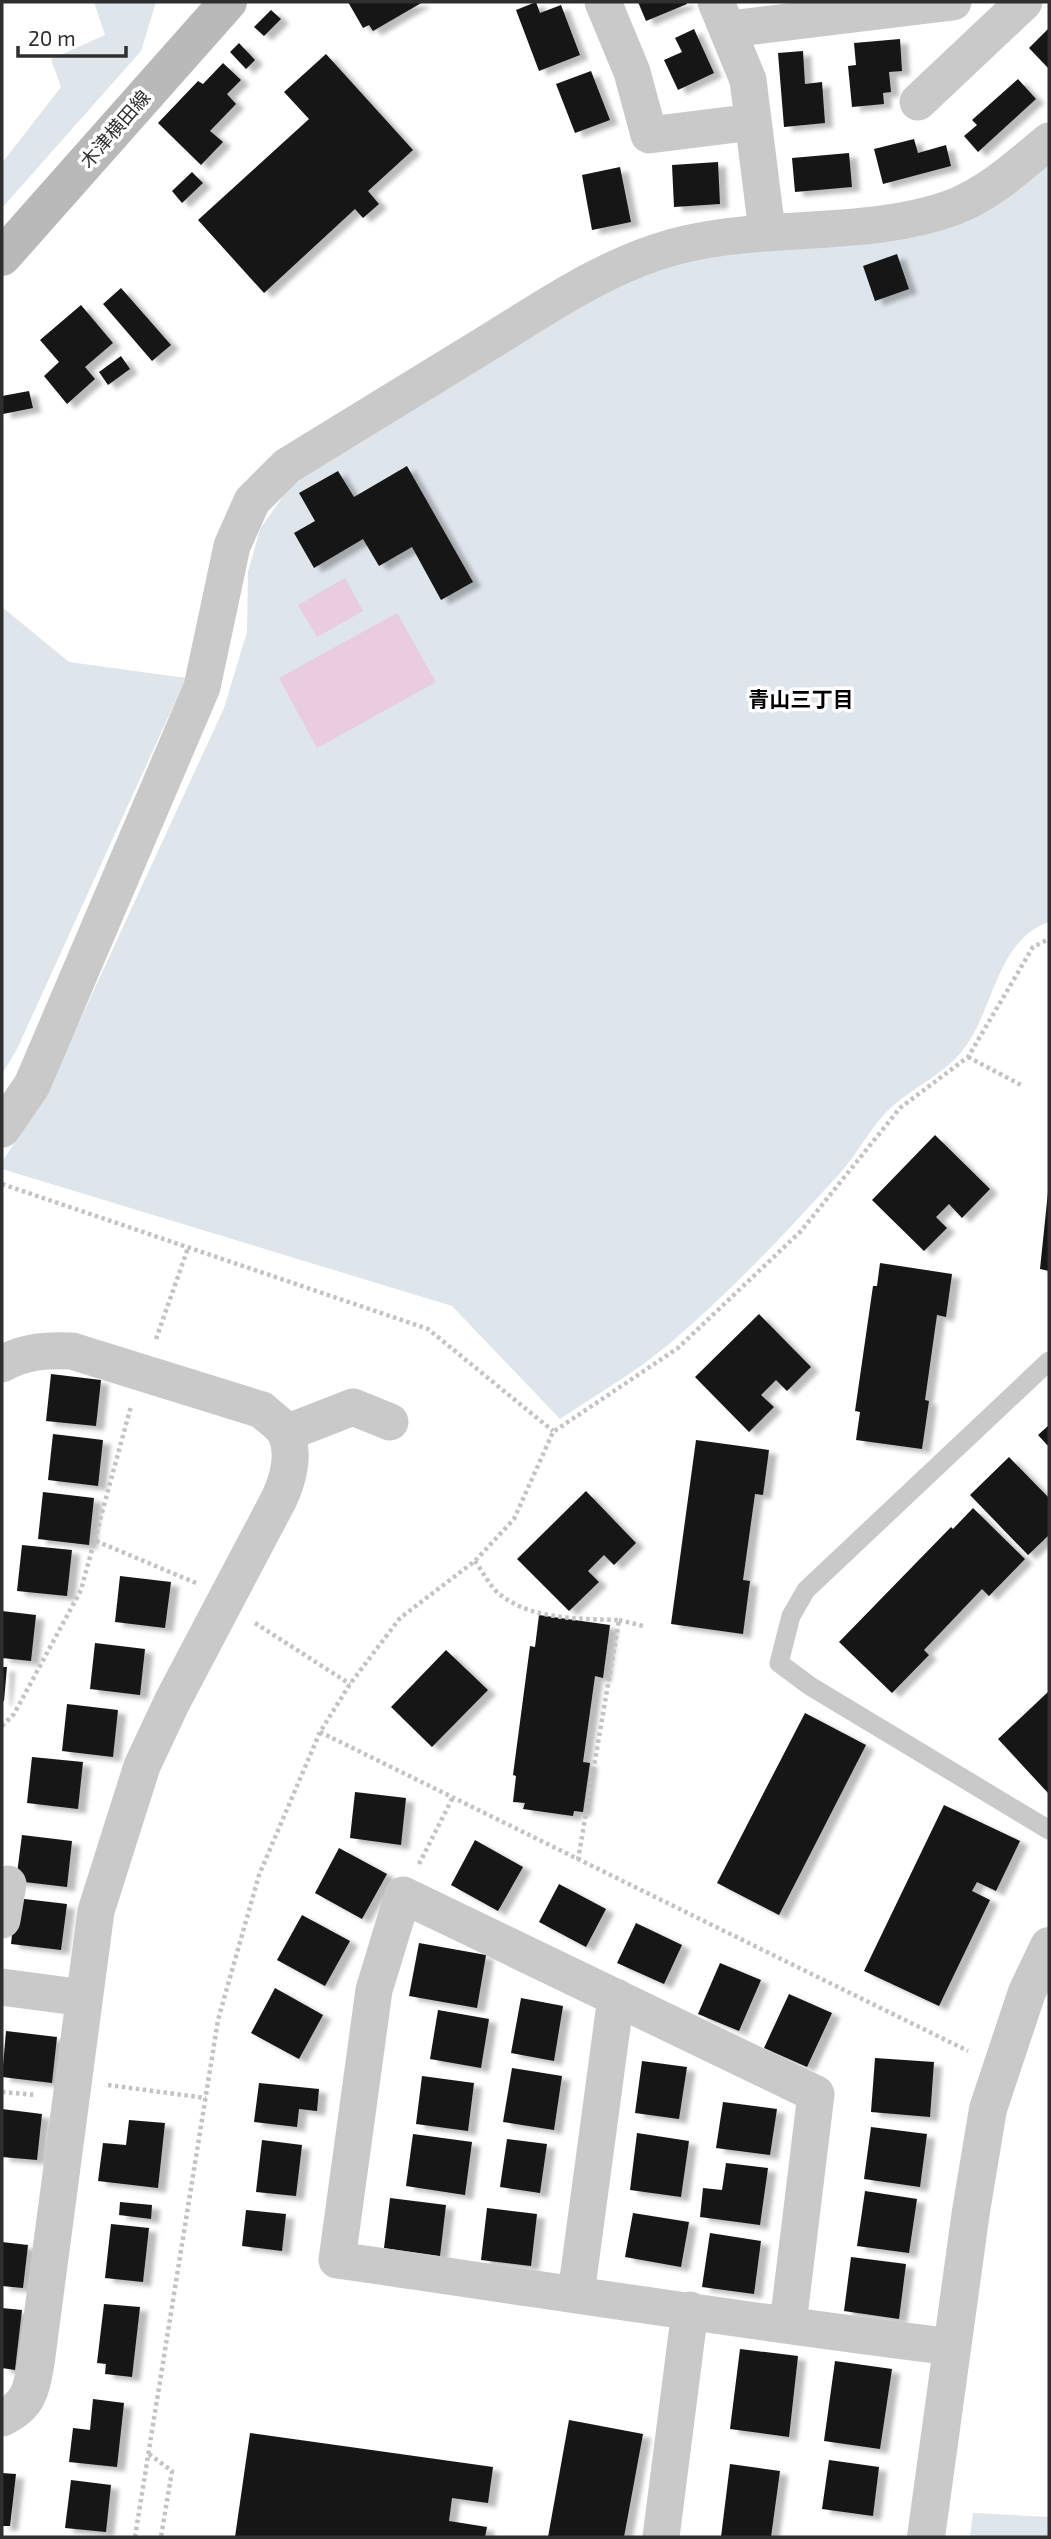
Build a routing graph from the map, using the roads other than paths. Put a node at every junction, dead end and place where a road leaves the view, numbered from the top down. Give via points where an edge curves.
1 (603, 2) edge
2 (953, 2) edge
3 (1024, 2) edge
4 (221, 5) edge
5 (723, 15) edge
6 (918, 102) dead end
7 (753, 122) junction
8 (1049, 141) edge
9 (767, 231) junction
10 (2, 257) edge
11 (2, 1129) edge
12 (1049, 1361) edge
13 (2, 1364) edge
14 (390, 1422) dead end
15 (286, 1433) junction
16 (1049, 1830) edge
17 (8, 1884) dead end
18 (2, 1920) edge
19 (1049, 1946) edge
20 (2, 1987) edge
21 (616, 1997) junction
22 (84, 1998) junction
23 (576, 2294) junction
24 (690, 2310) junction
25 (788, 2324) junction
26 (952, 2347) junction
27 (2, 2418) edge
28 (661, 2537) edge
29 (926, 2537) edge

1 - 7 street via 632,72 649,135
2 - 5 street
3 - 6 street
4 - 10 main road, 木津横田線
5 - 7 street via 748,80
7 - 9 street
8 - 9 street via 999,182 956,206 911,220
9 - 11 street via 699,240 604,274 287,466 252,501 232,546 202,687 32,1085
12 - 16 lane via 806,1590 791,1616 779,1663 820,1693
13 - 15 street via 21,1354 72,1351 262,1410
14 - 15 street via 353,1407
15 - 22 street via 288,1481 142,1766 96,1911
17 - 18 street
19 - 26 street via 1027,1992 988,2109
20 - 22 street
21 - 23 street
21 - 23 street via 403,1895 374,1990 337,2260
21 - 25 street via 816,2094
22 - 27 street via 31,2389 19,2410
23 - 24 street
24 - 25 street
24 - 28 street
25 - 26 street
26 - 29 street

